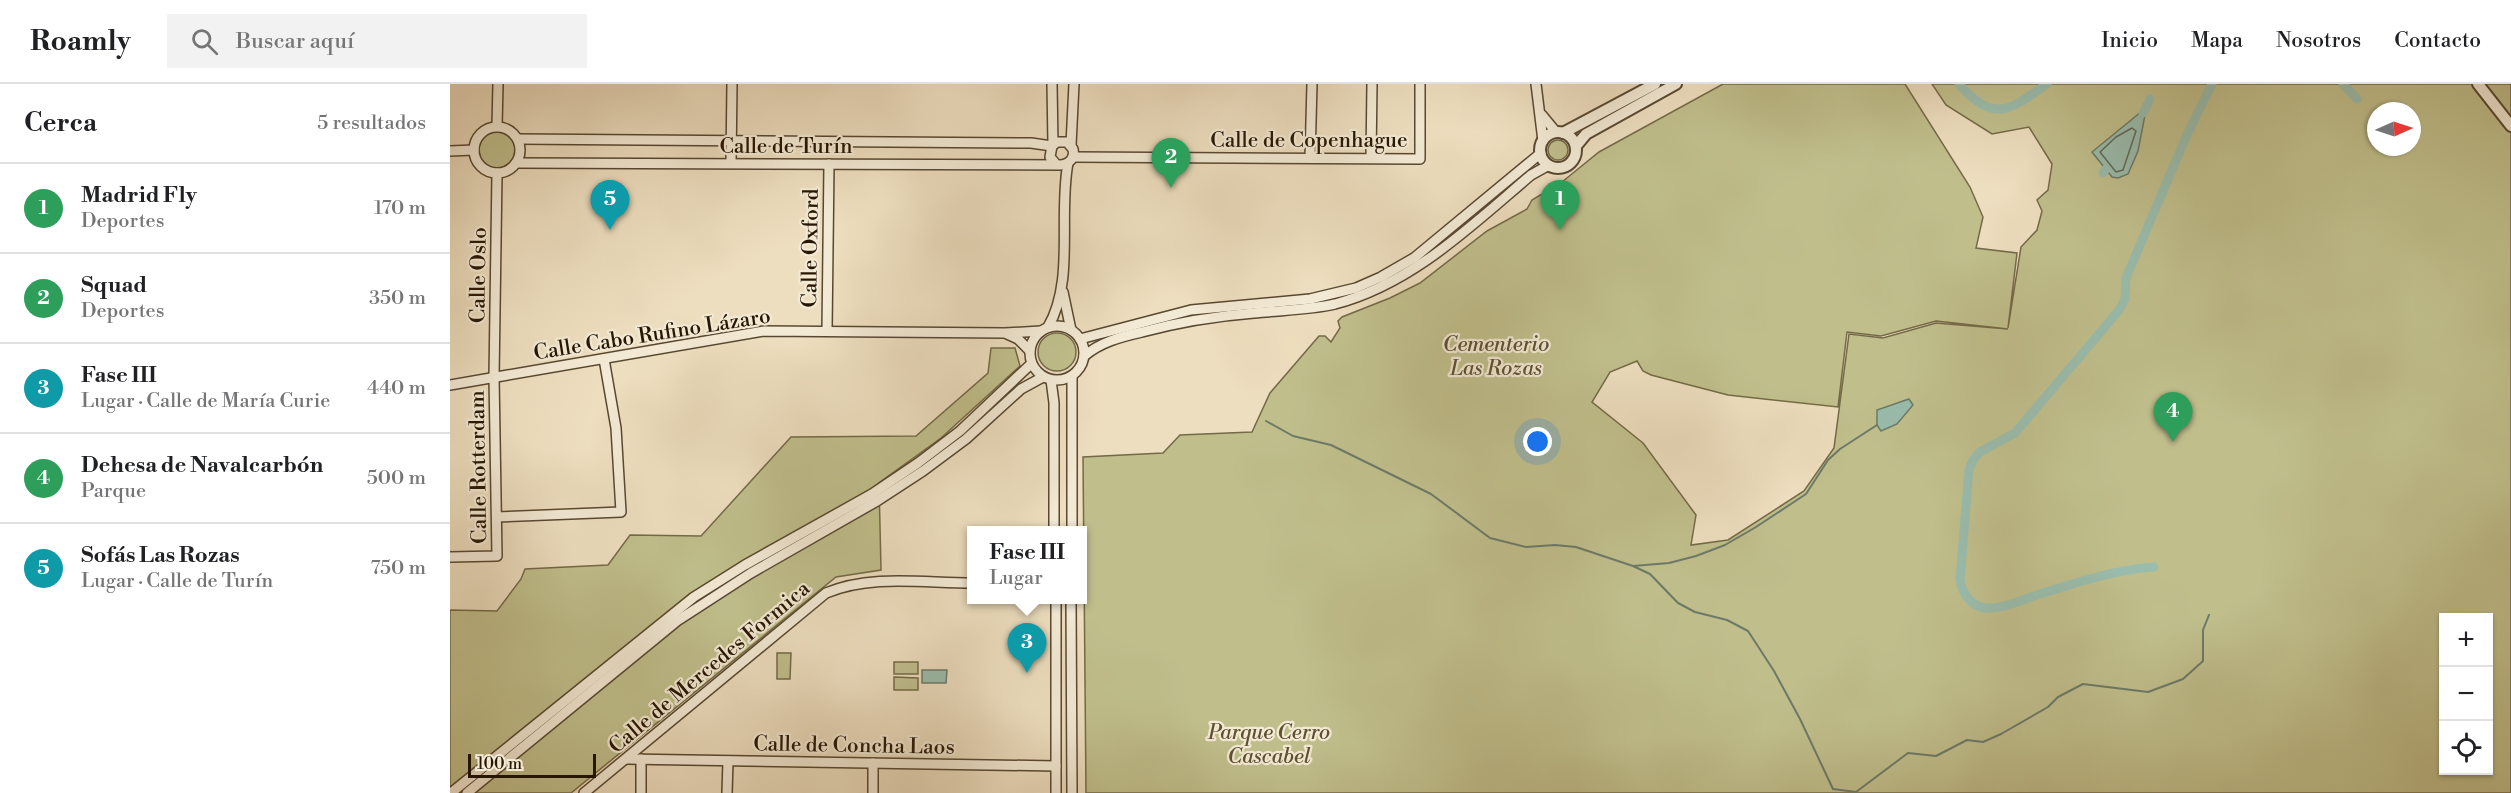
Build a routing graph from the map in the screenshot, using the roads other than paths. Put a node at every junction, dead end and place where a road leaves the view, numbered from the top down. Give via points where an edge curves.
1 (498, 84) edge
2 (732, 84) edge
3 (1052, 84) edge
4 (1074, 84) edge
5 (1312, 84) edge
6 (1372, 84) edge
7 (1420, 84) edge
8 (1536, 84) edge
9 (1654, 84) edge
10 (1676, 84) edge
11 (2478, 84) edge
12 (1540, 113) junction
13 (497, 126) junction
14 (2511, 126) edge
15 (1559, 133) junction
16 (518, 139) junction
17 (731, 141) junction
18 (1543, 141) junction
19 (1053, 145) junction
20 (1576, 146) junction
21 (474, 150) junction
22 (450, 151) edge
23 (1541, 153) junction
24 (1071, 154) junction
25 (1311, 158) junction
26 (1371, 158) junction
27 (516, 163) junction
28 (731, 164) junction
29 (829, 164) junction
30 (1056, 164) junction
31 (1549, 165) junction
32 (497, 173) junction
33 (1064, 188) junction
34 (1062, 287) junction
35 (1045, 329) junction
36 (1071, 330) junction
37 (827, 331) junction
38 (1005, 333) junction
39 (1080, 339) junction
40 (1029, 350) junction
41 (1084, 357) junction
42 (604, 358) junction
43 (1031, 364) junction
44 (1072, 376) junction
45 (494, 377) junction
46 (1047, 379) junction
47 (450, 385) edge
48 (497, 517) junction
49 (1054, 526) edge
50 (1072, 526) edge
51 (450, 557) edge
52 (967, 584) edge
53 (1056, 604) edge
54 (1071, 604) edge
55 (646, 742) junction
56 (626, 759) junction
57 (646, 759) junction
58 (728, 761) junction
59 (873, 763) junction
60 (1056, 766) junction
61 (451, 793) edge
62 (467, 793) edge
63 (584, 793) edge
64 (641, 793) edge
65 (727, 793) edge
66 (873, 793) edge
67 (1056, 793) edge
68 (1072, 793) edge

1 - 13 street
2 - 17 street
3 - 19 street
4 - 24 street
5 - 25 street
6 - 26 street
7 - 26 street, Calle de Copenhague via 1420,159
8 - 12 street
9 - 15 street
10 - 20 street via 1586,134
11 - 14 street
12 - 15 street
12 - 18 street
13 - 16 street via 513,132
13 - 21 street via 480,133
15 - 18 street
15 - 20 street
16 - 17 street, Calle de Turín
16 - 27 street
17 - 19 street, Calle de Turín
17 - 28 street
18 - 23 street
19 - 24 street, Calle de Turín via 1062,141
19 - 30 street via 1050,157
20 - 31 street via 1567,165
21 - 22 street
21 - 32 street via 481,166
23 - 31 street
23 - 39 street via 1414,258 1356,288 1310,298 1191,310
24 - 25 street, Calle de Copenhague
24 - 30 street, Calle de Turín
24 - 33 street
25 - 26 street, Calle de Copenhague
27 - 28 street, Calle de Turín
27 - 32 street
28 - 29 street, Calle de Turín
29 - 30 street, Calle de Turín
29 - 37 street, Calle Oxford
30 - 33 street
31 - 41 street via 1531,175 1419,267 1368,293 1312,308 1227,315 1162,326 1104,343
32 - 45 street, Calle Oslo
33 - 34 street
34 - 35 street via 1057,311
34 - 36 street
35 - 36 street via 1056,326
35 - 38 street, Calle Cabo Rufino Lázaro
35 - 40 street via 1033,339
36 - 39 street
37 - 38 street, Calle Cabo Rufino Lázaro
37 - 42 street, Calle Cabo Rufino Lázaro via 764,331
38 - 40 street
39 - 41 street
40 - 43 street
41 - 44 street
42 - 45 street, Calle Cabo Rufino Lázaro
42 - 48 street via 616,428 621,512
43 - 46 street
43 - 61 street via 960,431 918,463 694,597
44 - 46 street
44 - 50 street
45 - 47 street, Calle Cabo Rufino Lázaro
45 - 48 street, Calle Rotterdam
46 - 49 street via 1054,403
46 - 62 street via 1021,389 966,439 923,471 677,621
48 - 51 street, Calle Rotterdam via 497,556
52 - 55 street, Calle de Mercedes Formica via 870,581 847,584 826,593
53 - 60 street
54 - 68 street
55 - 56 street, Calle de Mercedes Formica
55 - 57 street
56 - 57 street, Calle de Concha Laos
56 - 63 street, Calle de Mercedes Formica
57 - 58 street, Calle de Concha Laos
57 - 64 street
58 - 59 street, Calle de Concha Laos
58 - 65 street
59 - 60 street, Calle de Concha Laos
59 - 66 street
60 - 67 street

